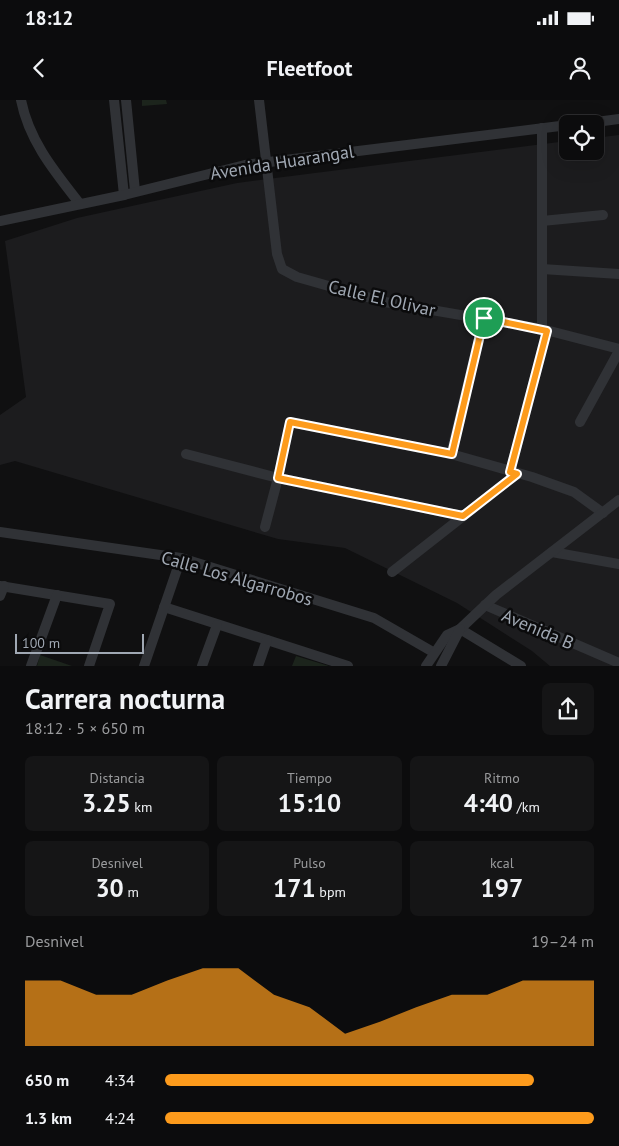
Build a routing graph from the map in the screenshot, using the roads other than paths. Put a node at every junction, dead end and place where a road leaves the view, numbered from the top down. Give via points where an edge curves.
1 (21, 100) edge
2 (114, 100) edge
3 (126, 100) edge
4 (259, 100) edge
5 (619, 120) edge
6 (604, 122) edge
7 (559, 126) edge
8 (542, 128) junction
9 (266, 162) junction
10 (135, 191) junction
11 (124, 195) junction
12 (80, 204) junction
13 (603, 215) dead end
14 (0, 221) edge
15 (542, 221) junction
16 (542, 270) junction
17 (619, 274) edge
18 (484, 318) junction
19 (544, 330) junction
20 (619, 350) edge
21 (580, 422) dead end
22 (186, 454) dead end
23 (452, 454) junction
24 (513, 473) junction
25 (278, 478) junction
26 (619, 500) edge
27 (603, 513) junction
28 (463, 516) junction
29 (265, 527) dead end
30 (0, 532) edge
31 (552, 552) junction
32 (181, 558) junction
33 (619, 564) edge
34 (392, 572) dead end
35 (1, 589) edge
36 (57, 595) junction
37 (485, 605) junction
38 (164, 607) junction
39 (217, 625) junction
40 (460, 629) junction
41 (267, 640) junction
42 (433, 652) junction
43 (619, 663) edge
44 (31, 666) edge
45 (89, 666) edge
46 (144, 666) edge
47 (202, 666) edge
48 (258, 666) edge
49 (348, 666) edge
50 (426, 666) edge
51 (441, 666) edge
52 (521, 666) edge

1 - 12 street via 24,118 36,143
2 - 11 street
3 - 10 street
4 - 9 street
5 - 6 street
7 - 8 street, Avenida Huarangal
8 - 9 street, Avenida Huarangal
8 - 15 street
9 - 10 street, Avenida Huarangal
9 - 18 street, Calle El Olivar via 277,254 282,269 297,277 385,302
10 - 11 street, Avenida Huarangal
11 - 12 street, Avenida Huarangal
12 - 14 street, Avenida Huarangal
13 - 15 street
15 - 16 street
16 - 17 street
16 - 19 street
18 - 19 street, Calle El Olivar
18 - 23 street
19 - 20 street, Calle El Olivar
19 - 24 street
20 - 21 street
22 - 25 street
23 - 24 street
23 - 25 street via 290,422
24 - 27 street via 574,492
24 - 28 street
25 - 28 street
25 - 29 street
26 - 27 street
27 - 31 street
28 - 34 street
30 - 32 street, Calle Los Algarrobos
31 - 33 street
31 - 37 street
32 - 38 street
32 - 42 street, Calle Los Algarrobos via 374,618
35 - 36 street
36 - 44 street
36 - 45 street via 111,606
37 - 40 street
37 - 43 street, Avenida B
38 - 39 street
38 - 46 street
39 - 41 street
39 - 47 street
40 - 42 street via 447,635
40 - 51 street
40 - 52 street, Avenida B
41 - 48 street
41 - 49 street
42 - 50 street

